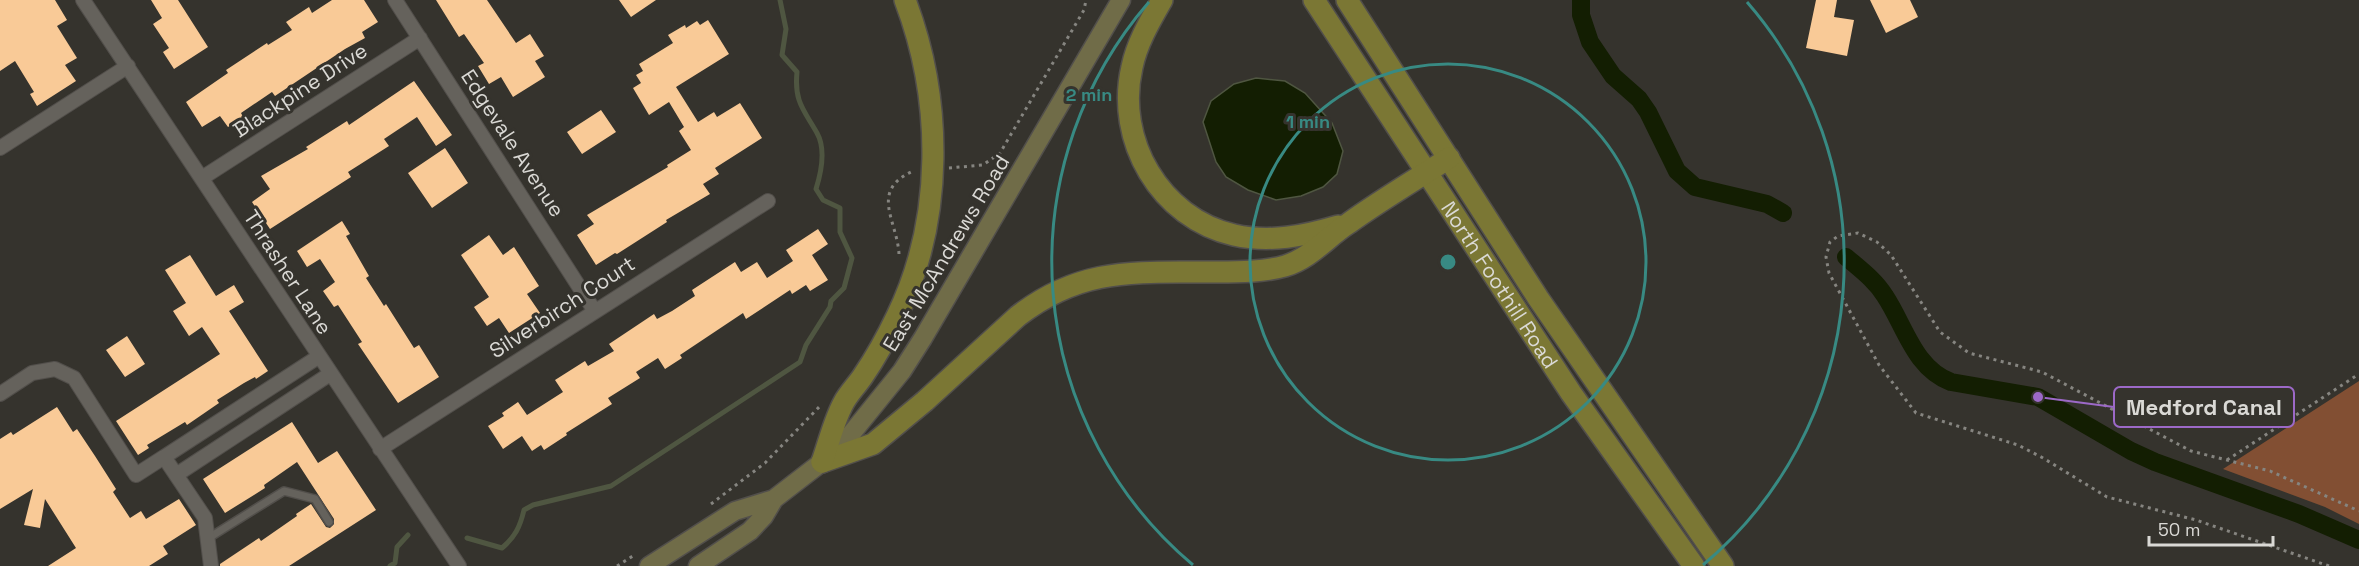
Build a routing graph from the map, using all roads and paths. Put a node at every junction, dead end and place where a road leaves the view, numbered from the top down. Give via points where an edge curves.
1 (83, 0) edge
2 (394, 0) edge
3 (905, 0) edge
4 (1086, 0) edge
5 (1121, 0) edge
6 (1161, 0) edge
7 (1314, 0) edge
8 (1347, 0) edge
9 (420, 38) junction
10 (128, 66) junction
11 (0, 148) edge
12 (1449, 158) junction
13 (939, 168) dead end
14 (914, 171) dead end
15 (1426, 173) junction
16 (202, 178) junction
17 (768, 201) dead end
18 (1347, 224) junction
19 (899, 263) dead end
20 (594, 310) junction
21 (318, 357) junction
22 (330, 374) junction
23 (2359, 374) edge
24 (0, 394) edge
25 (825, 399) dead end
26 (380, 449) junction
27 (164, 457) junction
28 (2228, 460) junction
29 (822, 462) junction
30 (176, 475) junction
31 (774, 499) junction
32 (704, 509) dead end
33 (2359, 511) edge
34 (329, 522) dead end
35 (207, 539) junction
36 (647, 557) edge
37 (211, 566) edge
38 (459, 566) edge
39 (617, 566) edge
40 (698, 566) edge
41 (1694, 566) edge
42 (1723, 566) edge
43 (2329, 566) edge

1 - 10 street, Thrasher Lane
2 - 9 street, Edgevale Avenue
3 - 29 main road via 923,60 931,110 932,168 925,229 898,314 844,402
4 - 13 path via 1000,153 983,165
5 - 29 main road, East McAndrews Road via 923,338 878,403
6 - 18 main road via 1136,53 1128,93 1135,145 1157,186 1194,219 1236,236 1287,238
7 - 15 main road, North Foothill Road
8 - 12 main road, North Foothill Road
9 - 16 street, Blackpine Drive
9 - 20 street, Edgevale Avenue
10 - 11 street
10 - 16 street, Thrasher Lane
12 - 15 main road
12 - 42 main road, North Foothill Road via 1593,380
14 - 19 path via 896,181 888,203
15 - 18 main road
15 - 41 main road, North Foothill Road via 1571,393
16 - 21 street, Thrasher Lane
17 - 20 street, Silverbirch Court
18 - 29 main road via 1316,250 1284,266 1236,272 1115,273 1060,290 1018,316 873,444
20 - 26 street, Silverbirch Court
21 - 22 street, Thrasher Lane
21 - 27 street
22 - 26 street, Thrasher Lane
22 - 30 street
23 - 28 path
24 - 27 street via 32,374 54,369 74,378 136,475
25 - 32 path via 765,463
26 - 38 street, Thrasher Lane
27 - 30 street
28 - 33 path via 2270,471
28 - 43 path via 2191,451 2042,372 1969,352 1940,332 1891,255 1877,242 1858,233 1838,236 1830,242 1826,257 1829,273 1879,364 1916,413 2018,445 2107,497 2196,520
29 - 31 main road, East McAndrews Road
30 - 35 street via 205,519
31 - 36 main road, East McAndrews Road via 735,511
31 - 40 main road, East McAndrews Road via 750,531
34 - 35 lane via 315,499 284,491
35 - 37 street
36 - 39 path

